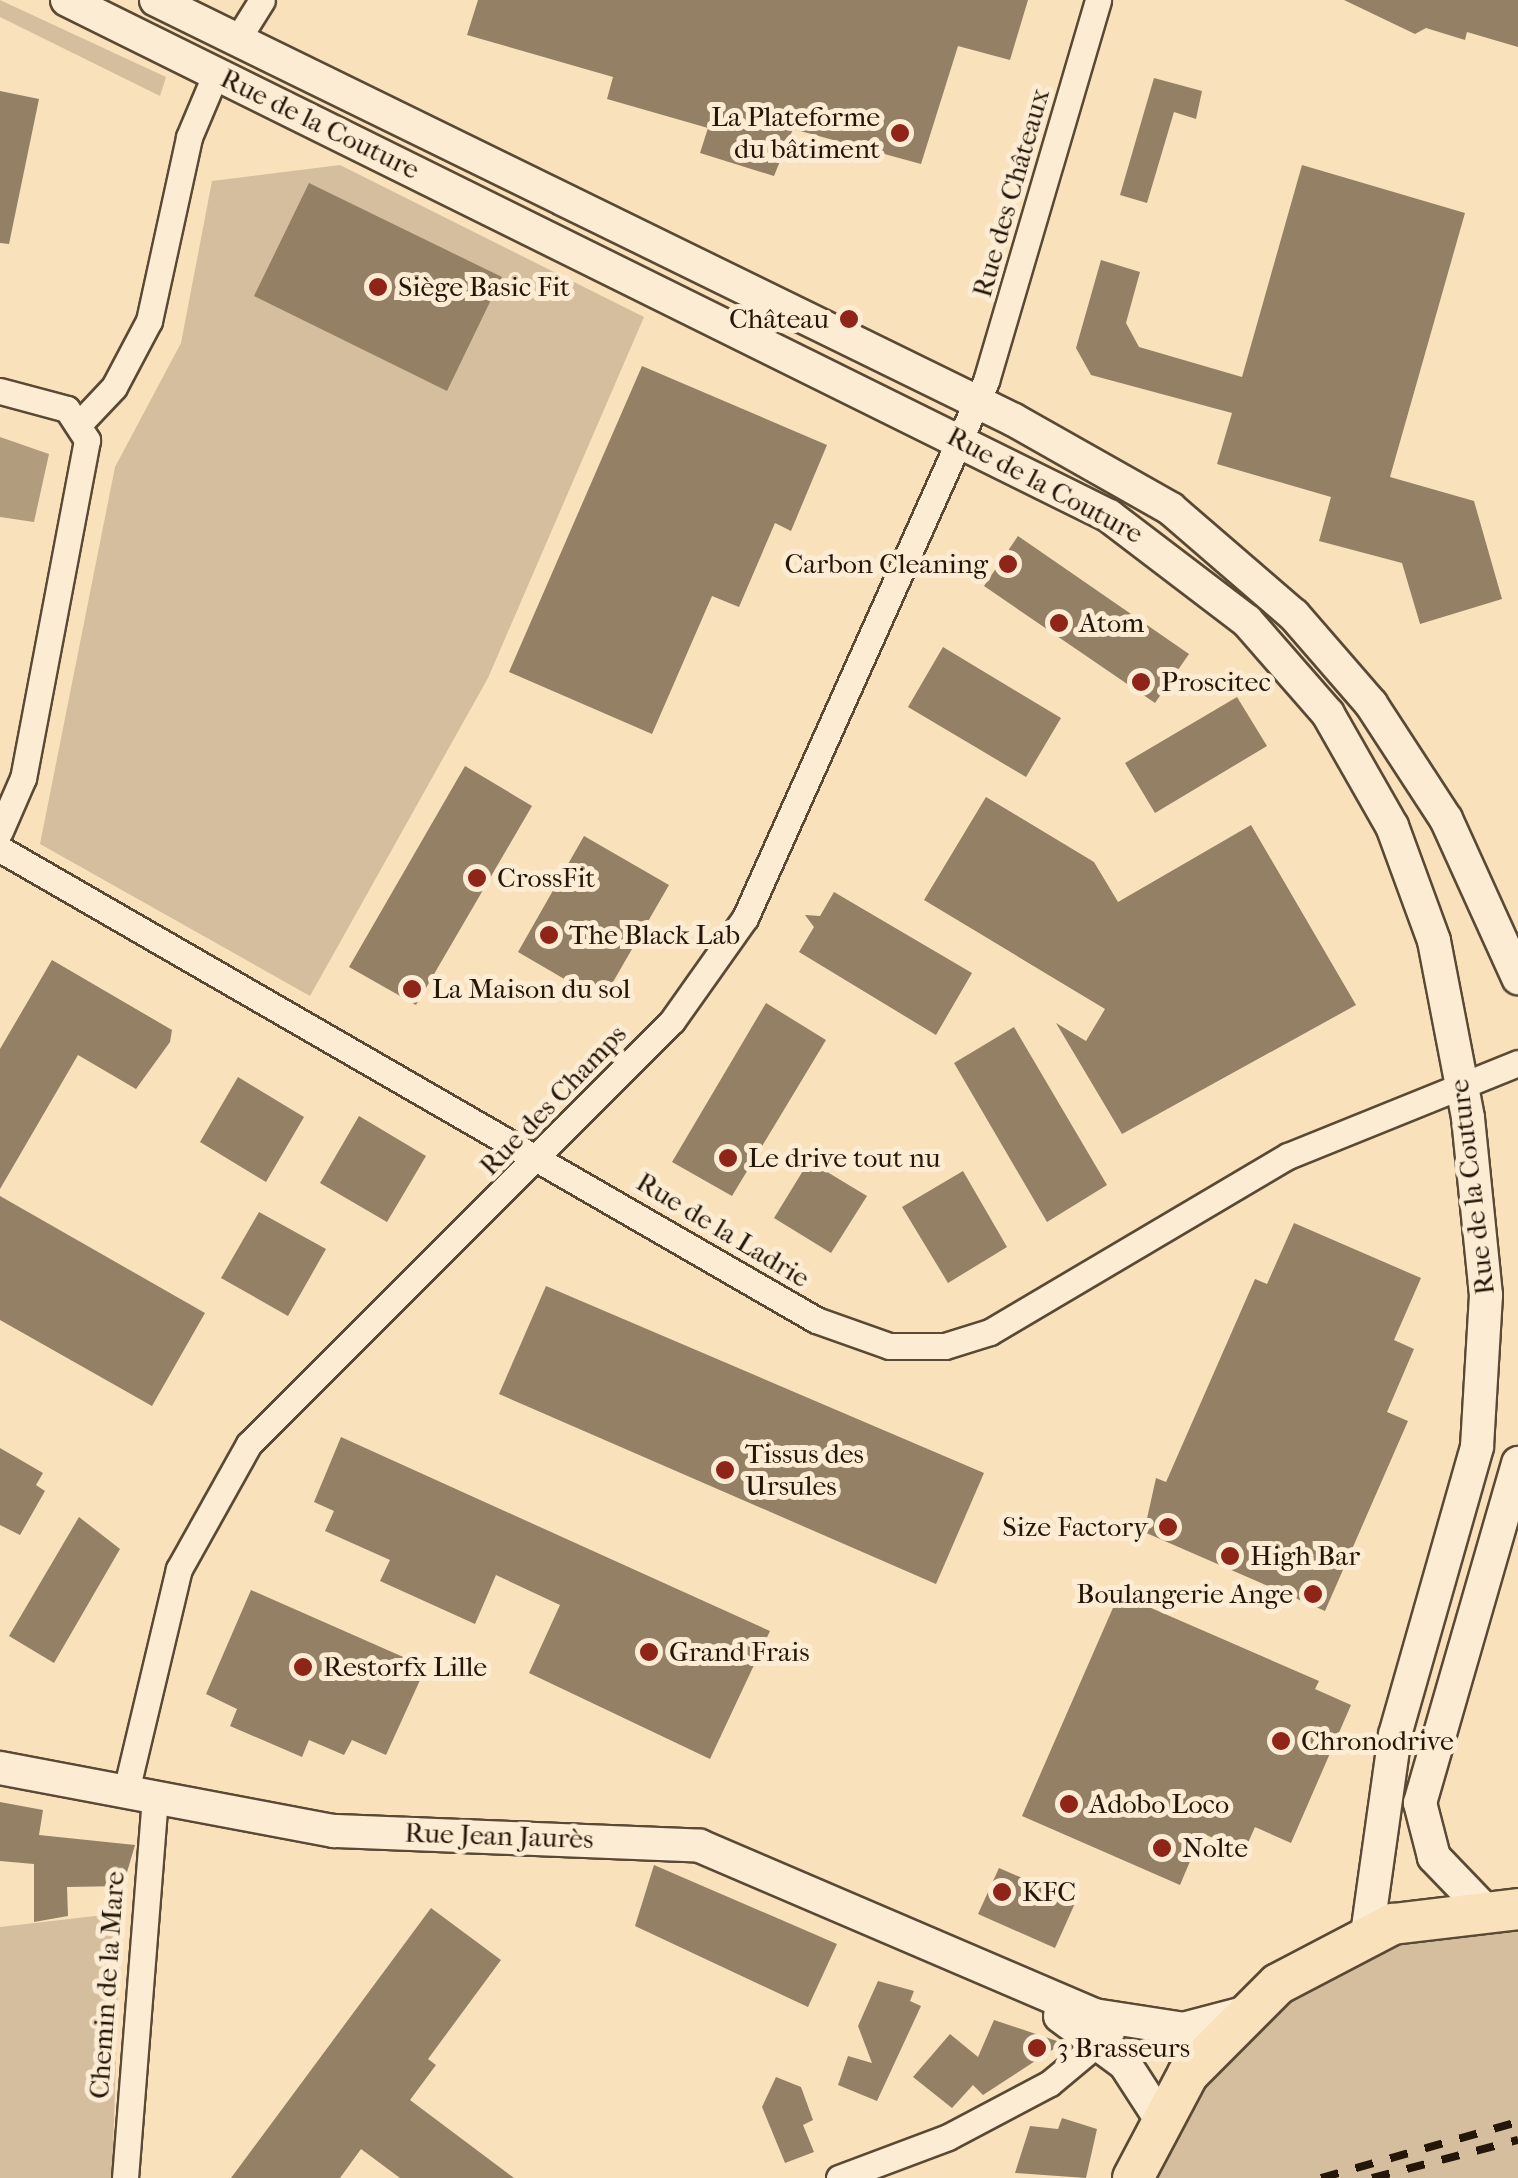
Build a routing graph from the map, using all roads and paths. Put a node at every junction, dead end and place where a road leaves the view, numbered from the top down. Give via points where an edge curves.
1 (67, 0) edge
2 (156, 0) edge
3 (262, 0) edge
4 (1098, 0) edge
5 (237, 40) junction
6 (216, 72) junction
7 (0, 392) edge
8 (977, 402) junction
9 (81, 422) junction
10 (957, 437) junction
11 (0, 831) edge
12 (0, 849) edge
13 (1518, 978) edge
14 (1518, 1063) edge
15 (1449, 1086) junction
16 (542, 1157) junction
17 (1518, 1463) edge
18 (0, 1768) edge
19 (141, 1794) junction
20 (1500, 1908) edge
21 (1367, 1933) junction
22 (978, 1968) junction
23 (1240, 2014) junction
24 (1135, 2026) junction
25 (1098, 2041) junction
26 (1160, 2118) junction
27 (124, 2178) edge
28 (838, 2178) edge
29 (1133, 2178) edge

1 - 6 street, Rue de la Couture
2 - 5 street, Rue de la Couture
3 - 5 street
4 - 8 street, Rue des Châteaux
5 - 8 street, Rue de la Couture
6 - 9 street via 189,137 149,321 114,388
6 - 10 street, Rue de la Couture
7 - 9 street via 54,403
8 - 10 street, Rue des Champs
8 - 13 street, Rue de la Couture via 1171,509 1294,615 1425,782
9 - 11 street via 86,447 22,778
10 - 15 street, Rue de la Couture via 1172,558 1313,692 1366,776 1415,882
10 - 16 street, Rue des Champs via 732,940 672,1021
12 - 16 street, Rue de la Ladrie
14 - 15 street, Rue de la Ladrie
15 - 16 street, Rue de la Ladrie via 1288,1156 1012,1320 945,1346 890,1346 835,1330
15 - 21 street, Rue de la Couture via 1486,1294 1485,1399 1392,1751
16 - 19 street, Rue des Champs via 288,1399 218,1490 156,1633
17 - 20 street via 1420,1803 1434,1856
18 - 19 street, Rue Jean Jaurès
19 - 22 street, Rue Jean Jaurès via 334,1831 700,1846
19 - 27 street, Chemin de la Mare
20 - 21 main road
21 - 23 main road
22 - 24 street, Rue Jean Jaurès
22 - 25 street, Rue Jean Jaurès
23 - 24 street, Rue Jean Jaurès via 1184,2030
23 - 26 main road
24 - 25 street
25 - 26 street, Rue Jean Jaurès via 1136,2075
25 - 28 street via 1064,2074 966,2128
26 - 29 main road

